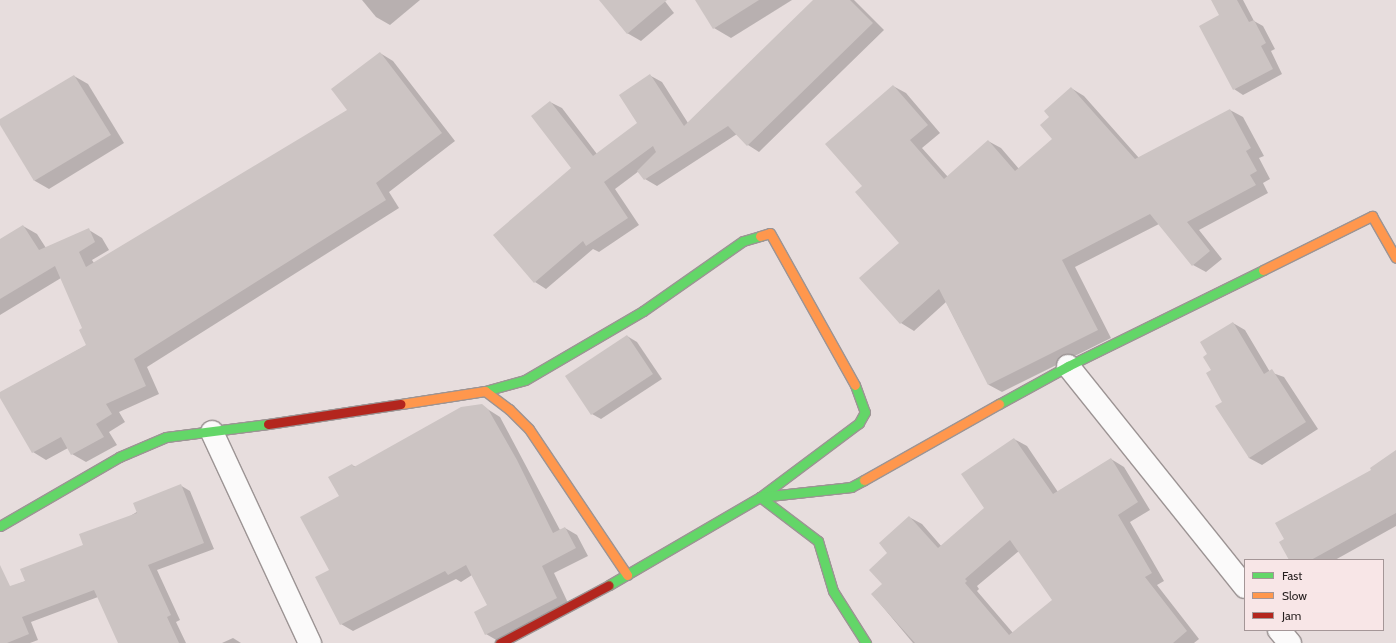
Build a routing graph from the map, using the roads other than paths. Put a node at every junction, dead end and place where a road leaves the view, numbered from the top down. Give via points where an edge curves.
1 (1396, 258) edge
2 (1068, 366) junction
3 (485, 390) junction
4 (212, 432) junction
5 (760, 497) junction
6 (0, 526) edge
7 (627, 575) junction
8 (1244, 586) edge
9 (1280, 631) edge
10 (310, 643) edge
11 (500, 643) edge
12 (866, 643) edge
13 (1290, 643) edge

1 - 2 street via 1372,216
2 - 5 street via 851,487
2 - 8 street
3 - 4 street
3 - 5 street via 525,380 643,311 743,241 770,233 845,364 864,405 864,412 860,423
3 - 7 street via 509,408 529,429
4 - 6 street via 166,437 119,457
4 - 10 street
5 - 7 street
5 - 12 street via 818,540 833,591
7 - 11 street
9 - 13 street

